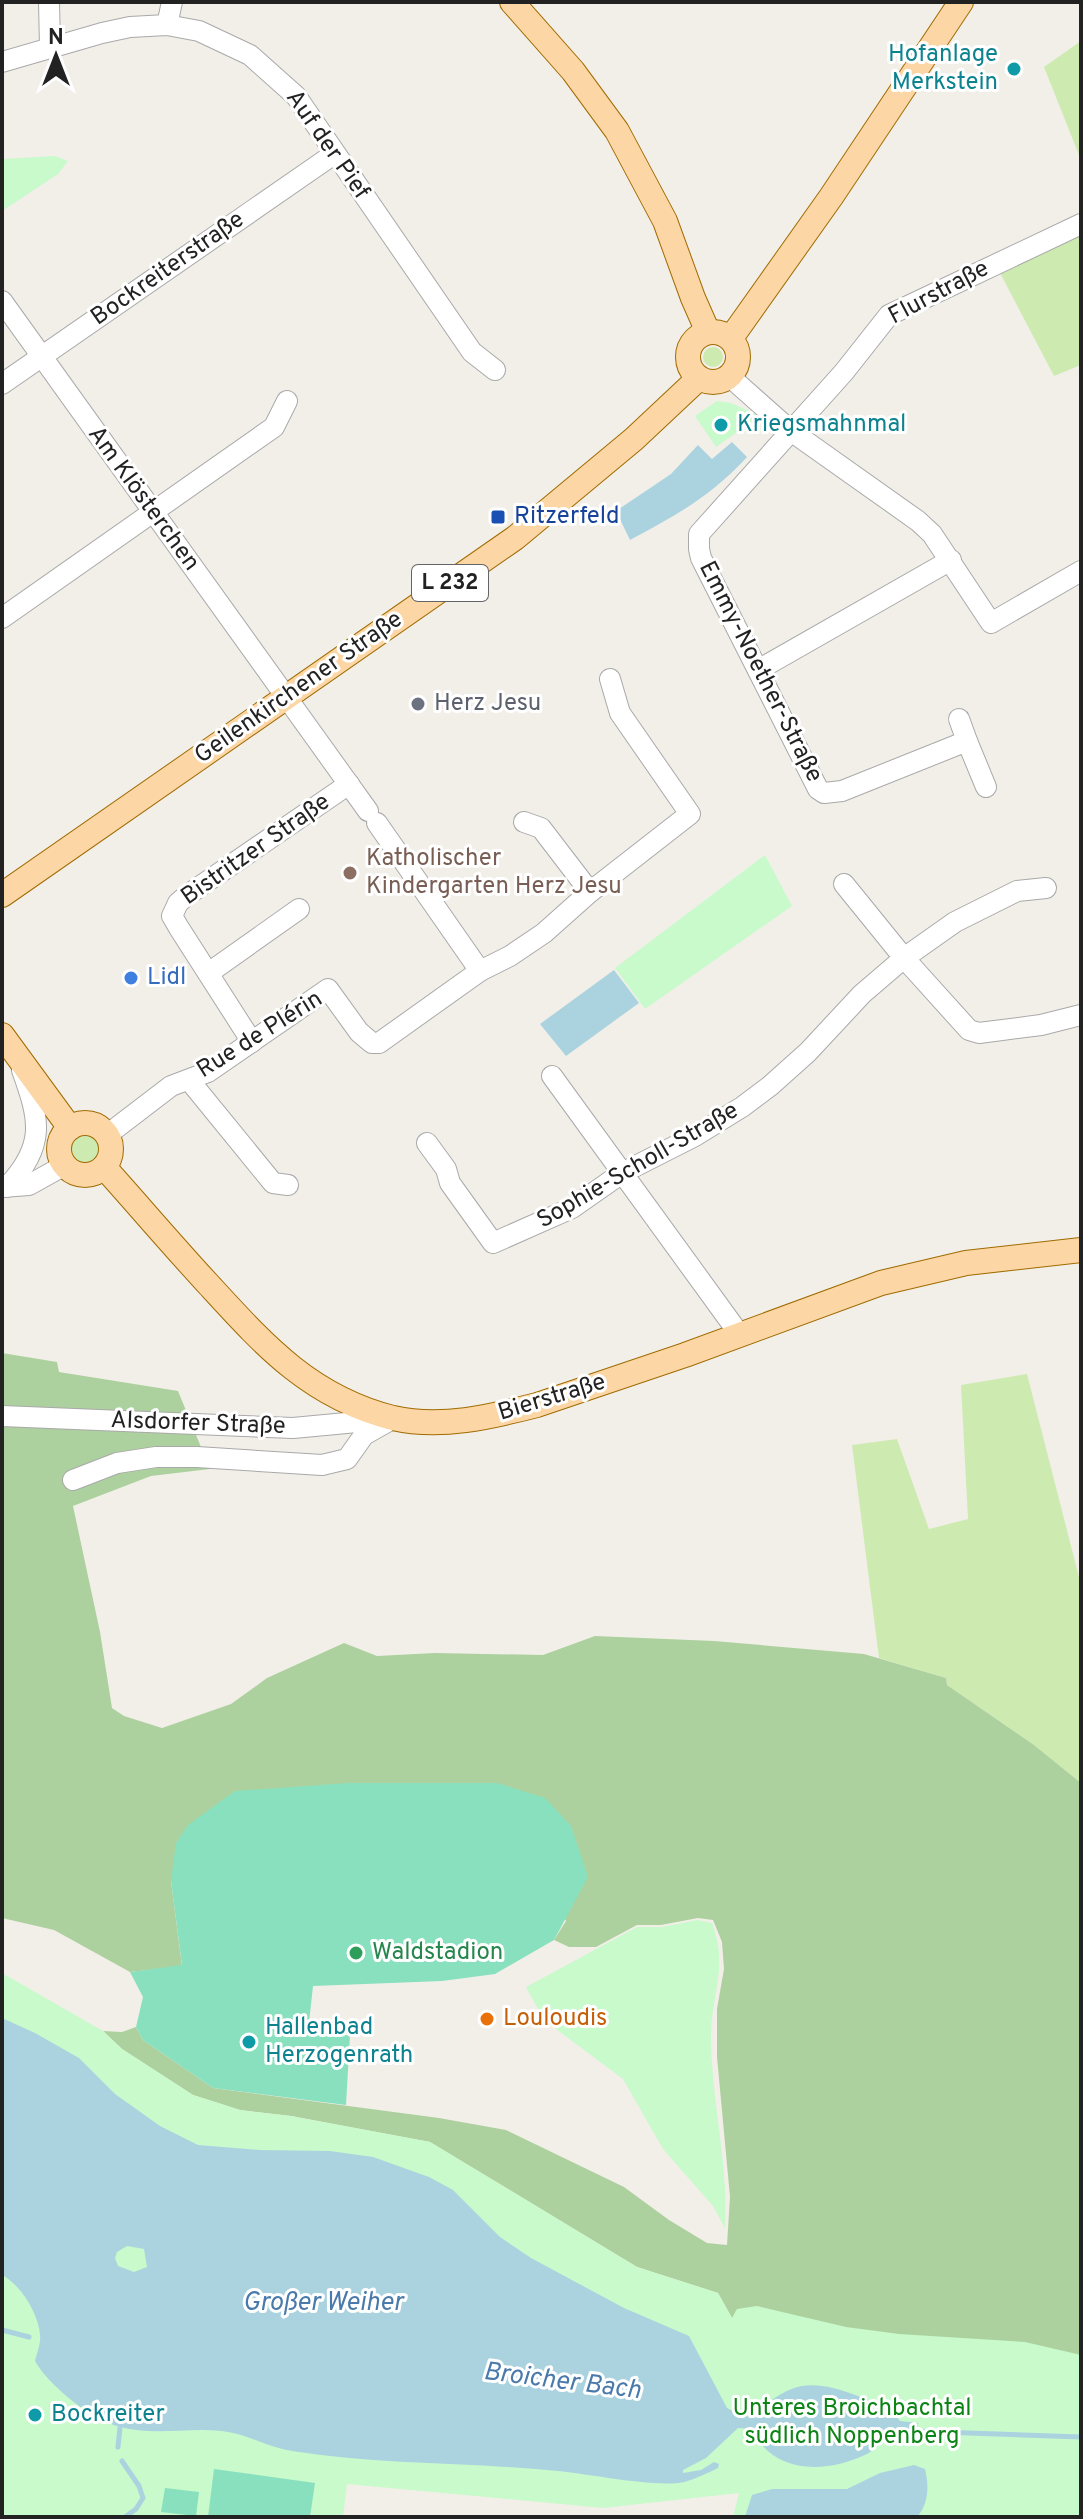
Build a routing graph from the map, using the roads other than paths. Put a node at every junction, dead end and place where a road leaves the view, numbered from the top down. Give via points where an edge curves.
1 (49, 2) edge
2 (172, 2) edge
3 (512, 2) edge
4 (961, 2) edge
5 (167, 25) junction
6 (50, 47) junction
7 (2, 62) edge
8 (334, 154) junction
9 (1081, 224) edge
10 (2, 301) edge
11 (720, 335) junction
12 (41, 357) junction
13 (495, 370) dead end
14 (729, 376) junction
15 (699, 378) junction
16 (2, 384) edge
17 (287, 401) dead end
18 (791, 431) junction
19 (153, 513) junction
20 (951, 560) junction
21 (1081, 571) edge
22 (2, 618) edge
23 (758, 670) junction
24 (610, 679) dead end
25 (287, 696) junction
26 (959, 719) dead end
27 (967, 741) junction
28 (349, 784) junction
29 (986, 787) dead end
30 (524, 822) dead end
31 (844, 884) dead end
32 (1046, 888) dead end
33 (590, 892) junction
34 (2, 895) edge
35 (299, 909) dead end
36 (904, 958) junction
37 (480, 971) junction
38 (210, 972) junction
39 (1081, 1015) edge
40 (252, 1042) junction
41 (9, 1045) edge
42 (552, 1076) dead end
43 (189, 1080) junction
44 (70, 1128) junction
45 (107, 1135) junction
46 (427, 1143) dead end
47 (65, 1165) junction
48 (104, 1167) junction
49 (622, 1173) junction
50 (288, 1185) dead end
51 (5, 1187) edge
52 (1081, 1250) edge
53 (740, 1335) junction
54 (2, 1416) edge
55 (394, 1418) junction
56 (73, 1480) dead end

1 - 6 street
2 - 5 street
3 - 11 main road via 617,131 665,221 693,298
4 - 11 main road via 831,197
5 - 6 street, Auf der Pief via 130,27
5 - 8 street, Auf der Pief via 221,39 267,68 296,96
6 - 7 street, Auf der Pief
8 - 12 street, Bockreiterstraße
8 - 13 street, Auf der Pief via 472,352
9 - 18 street, Flurstraße via 889,315
10 - 12 street, Am Klösterchen
11 - 14 main road via 736,345 738,362
11 - 15 main road via 700,335 689,348 689,364
12 - 16 street, Bockreiterstraße
12 - 19 street, Am Klösterchen
14 - 15 main road via 714,382
14 - 18 street
15 - 25 main road, Geilenkirchener Straße / L 232 via 541,518
17 - 19 street via 274,427
18 - 20 street via 918,521
18 - 23 street, Emmy-Noether-Straße via 699,534 701,558
19 - 22 street
19 - 25 street, Am Klösterchen
20 - 21 street via 991,623
20 - 23 street
23 - 27 street, Emmy-Noether-Straße via 801,759 824,793 842,791
24 - 33 street via 620,713 690,814
25 - 28 street, Am Klösterchen
25 - 34 main road, Geilenkirchener Straße / L 232
26 - 27 street
27 - 29 street
28 - 37 street, Am Klösterchen
28 - 38 street, Bistritzer Straße via 178,903 172,916
30 - 33 street via 541,828
31 - 36 street
32 - 36 street, Sophie-Scholl-Straße via 1017,891 985,906
33 - 37 street via 544,933
35 - 38 street
36 - 39 street via 969,1030 1041,1025
36 - 49 street, Sophie-Scholl-Straße via 770,1086 695,1136
37 - 40 street, Rue de Plérin via 379,1043 359,1032 328,989
38 - 40 street, Bistritzer Straße
40 - 43 street, Rue de Plérin
41 - 44 main road
41 - 51 street via 33,1100 37,1133 28,1163
42 - 49 street
43 - 45 street, Rue de Plérin via 171,1086
43 - 50 street via 273,1183
44 - 45 main road via 86,1123
44 - 47 main road via 59,1149
45 - 48 main road via 111,1152
46 - 49 street, Sophie-Scholl-Straße via 493,1243 572,1208
47 - 48 main road via 79,1174
47 - 51 street via 29,1185
48 - 55 main road, Bierstraße via 269,1350 347,1403
49 - 53 street
52 - 53 main road, Bierstraße via 966,1263 908,1276
53 - 55 main road, Bierstraße via 511,1412 448,1422
54 - 55 street, Alsdorfer Straße via 293,1428
55 - 56 street via 364,1435 347,1459 322,1465 156,1457 117,1463

